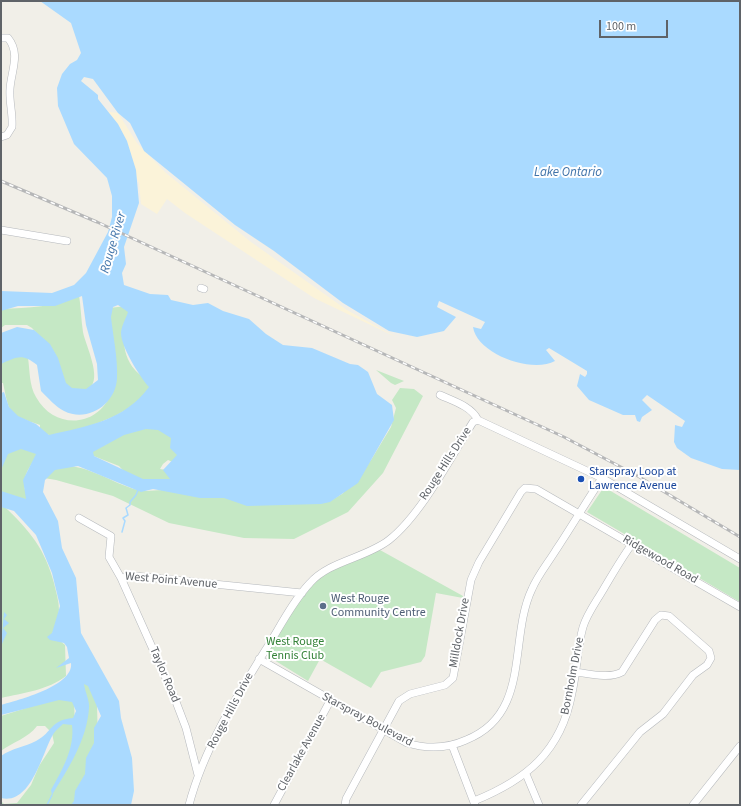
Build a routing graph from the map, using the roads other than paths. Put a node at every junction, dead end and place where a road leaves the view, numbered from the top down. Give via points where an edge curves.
1 (1, 38) edge
2 (1, 137) edge
3 (1, 230) edge
4 (67, 241) dead end
5 (440, 394) dead end
6 (478, 420) junction
7 (602, 478) junction
8 (580, 513) junction
9 (79, 518) dead end
10 (632, 544) junction
11 (740, 559) edge
12 (121, 578) junction
13 (302, 593) junction
14 (740, 607) edge
15 (259, 659) junction
16 (576, 672) junction
17 (330, 701) junction
18 (384, 730) junction
19 (452, 745) junction
20 (740, 746) edge
21 (526, 774) junction
22 (198, 776) junction
23 (474, 803) edge
24 (189, 805) edge
25 (274, 805) edge
26 (345, 805) edge
27 (539, 805) edge
28 (581, 805) edge
29 (693, 805) edge

1 - 2 street via 8,38 14,45 15,55 9,90 12,127
3 - 4 street
5 - 6 street via 469,408
6 - 7 street
6 - 13 street, Rouge Hills Drive via 473,422 422,502 402,528 378,547 325,572 310,582
7 - 8 street, Starspray Boulevard
7 - 11 street
8 - 10 street, Ridgewood Road
8 - 18 street, Milldock Drive via 536,488 525,488 521,492 471,580 466,595 453,678 444,685 410,694 399,702
8 - 19 street, Starspray Boulevard via 532,588 516,673 508,698 496,718 481,732 473,738
9 - 12 street, West Point Avenue via 111,536 109,557
10 - 14 street, Ridgewood Road
10 - 16 street, Bornholm Drive via 588,614 583,628
12 - 13 street, West Point Avenue via 135,576
12 - 22 street, Taylor Road via 173,694 186,728
13 - 15 street, Rouge Hills Drive
15 - 17 street, Starspray Boulevard
15 - 22 street, Rouge Hills Drive
16 - 21 street, Bornholm Drive via 563,723 549,748
16 - 28 street via 610,676 622,672 655,620 661,615 669,616 709,651 711,658 663,714 640,732
17 - 18 street, Starspray Boulevard
17 - 25 street, Clearlake Avenue
18 - 19 street, Starspray Boulevard via 407,743 422,747
18 - 26 street, Milldock Drive
19 - 23 street
20 - 29 street
21 - 23 street, Bornholm Drive
21 - 27 street
22 - 24 street, Rouge Hills Drive

